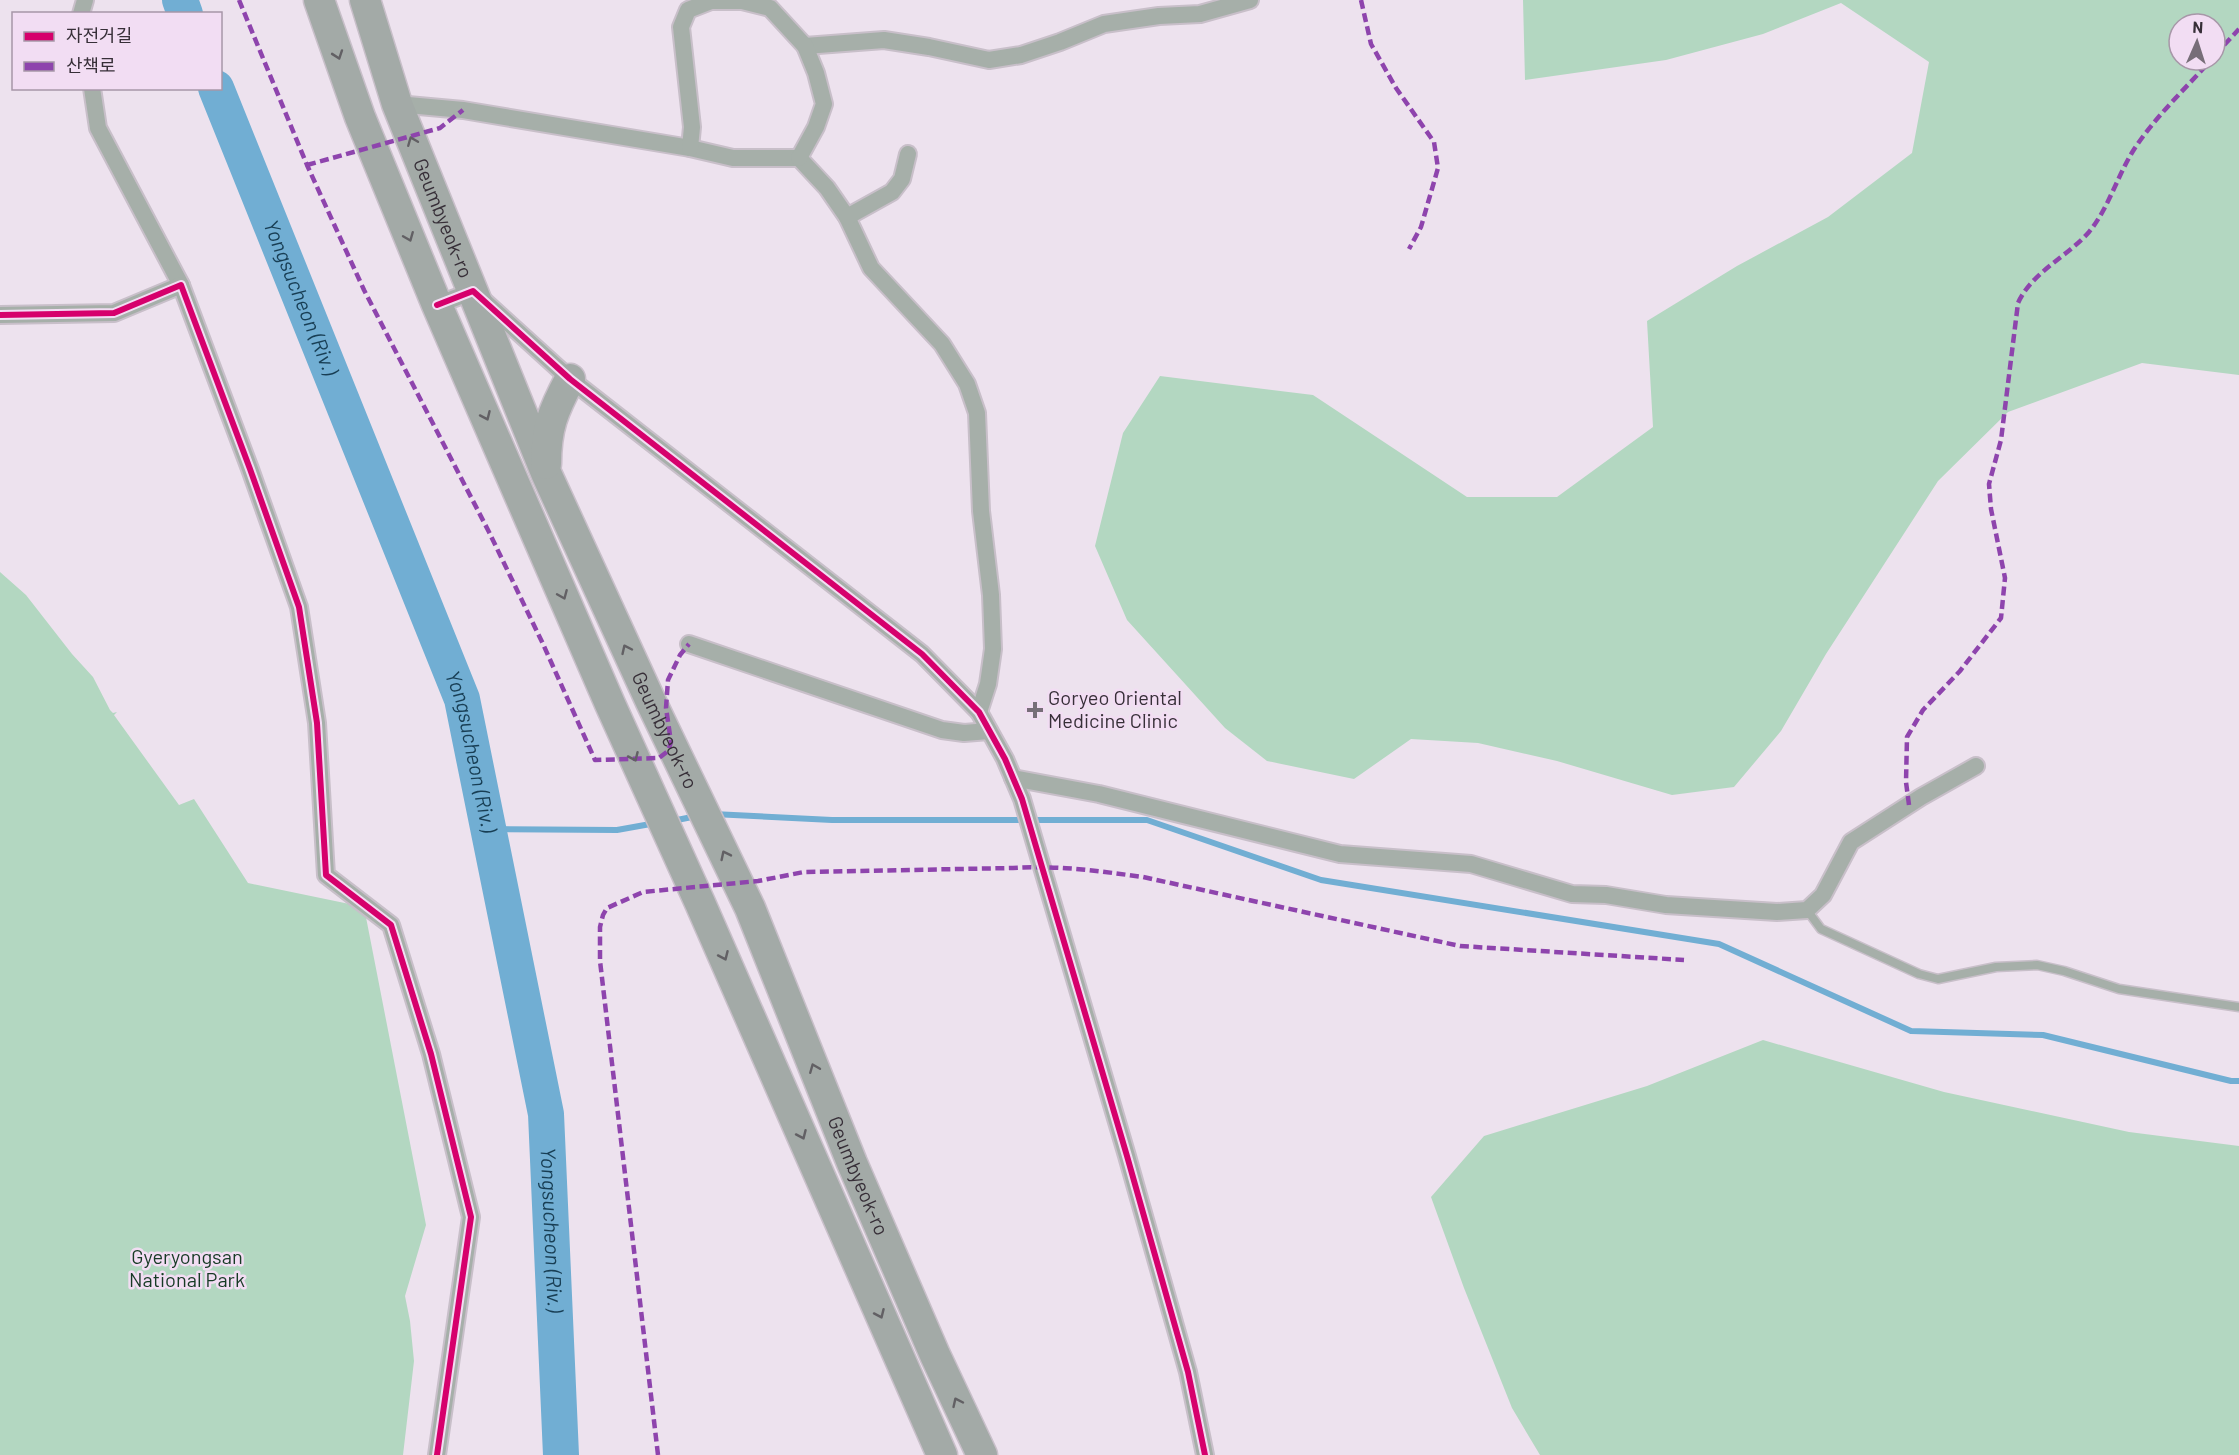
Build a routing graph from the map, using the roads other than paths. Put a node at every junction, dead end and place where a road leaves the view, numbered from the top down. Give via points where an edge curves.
1 (319, 0) edge
2 (364, 0) edge
3 (1250, 0) edge
4 (771, 4) edge
5 (805, 46) junction
6 (92, 90) edge
7 (397, 104) junction
8 (690, 148) junction
9 (908, 154) dead end
10 (799, 158) junction
11 (847, 217) junction
12 (181, 285) junction
13 (473, 291) junction
14 (438, 305) junction
15 (0, 315) edge
16 (570, 379) junction
17 (546, 473) junction
18 (689, 644) dead end
19 (979, 712) junction
20 (989, 730) junction
21 (1976, 766) dead end
22 (1013, 778) junction
23 (1807, 910) junction
24 (2239, 1008) edge
25 (437, 1455) edge
26 (942, 1455) edge
27 (982, 1455) edge
28 (1204, 1455) edge

1 -> 14 highway, Geumbyeok-ro via 360,117
2 - 7 highway, Geumbyeok-ro
3 - 5 street via 1200,14 1104,24 1021,55 989,60 884,40
4 - 5 street
4 - 8 street via 711,1 688,10 681,27 692,127
5 - 10 street via 824,104
6 - 12 street via 98,128
7 - 8 street via 463,110
13 -> 7 highway, Geumbyeok-ro
8 - 10 street via 733,158
9 - 11 street via 902,179 892,192
10 - 11 street
11 - 19 street via 871,268 942,344 967,384 977,413 993,648
12 - 15 street via 114,313
12 - 25 street via 298,607 317,723 326,875 391,925 431,1054 471,1217
13 - 14 street
13 - 16 street
13 - 17 highway, Geumbyeok-ro
14 -> 26 highway, Geumbyeok-ro
16 - 17 highway via 555,406 546,438
16 - 19 street via 922,654
27 -> 17 highway, Geumbyeok-ro via 852,1163 750,908
18 - 20 street via 942,730 964,734
19 - 20 street
20 - 22 street
21 - 23 street via 1851,842 1823,895
22 - 23 street via 1099,794 1340,854 1470,864 1572,894 1777,912
22 - 28 street via 1188,1372
23 - 24 lane via 1821,929 1938,979 1996,967 2037,965 2119,989

